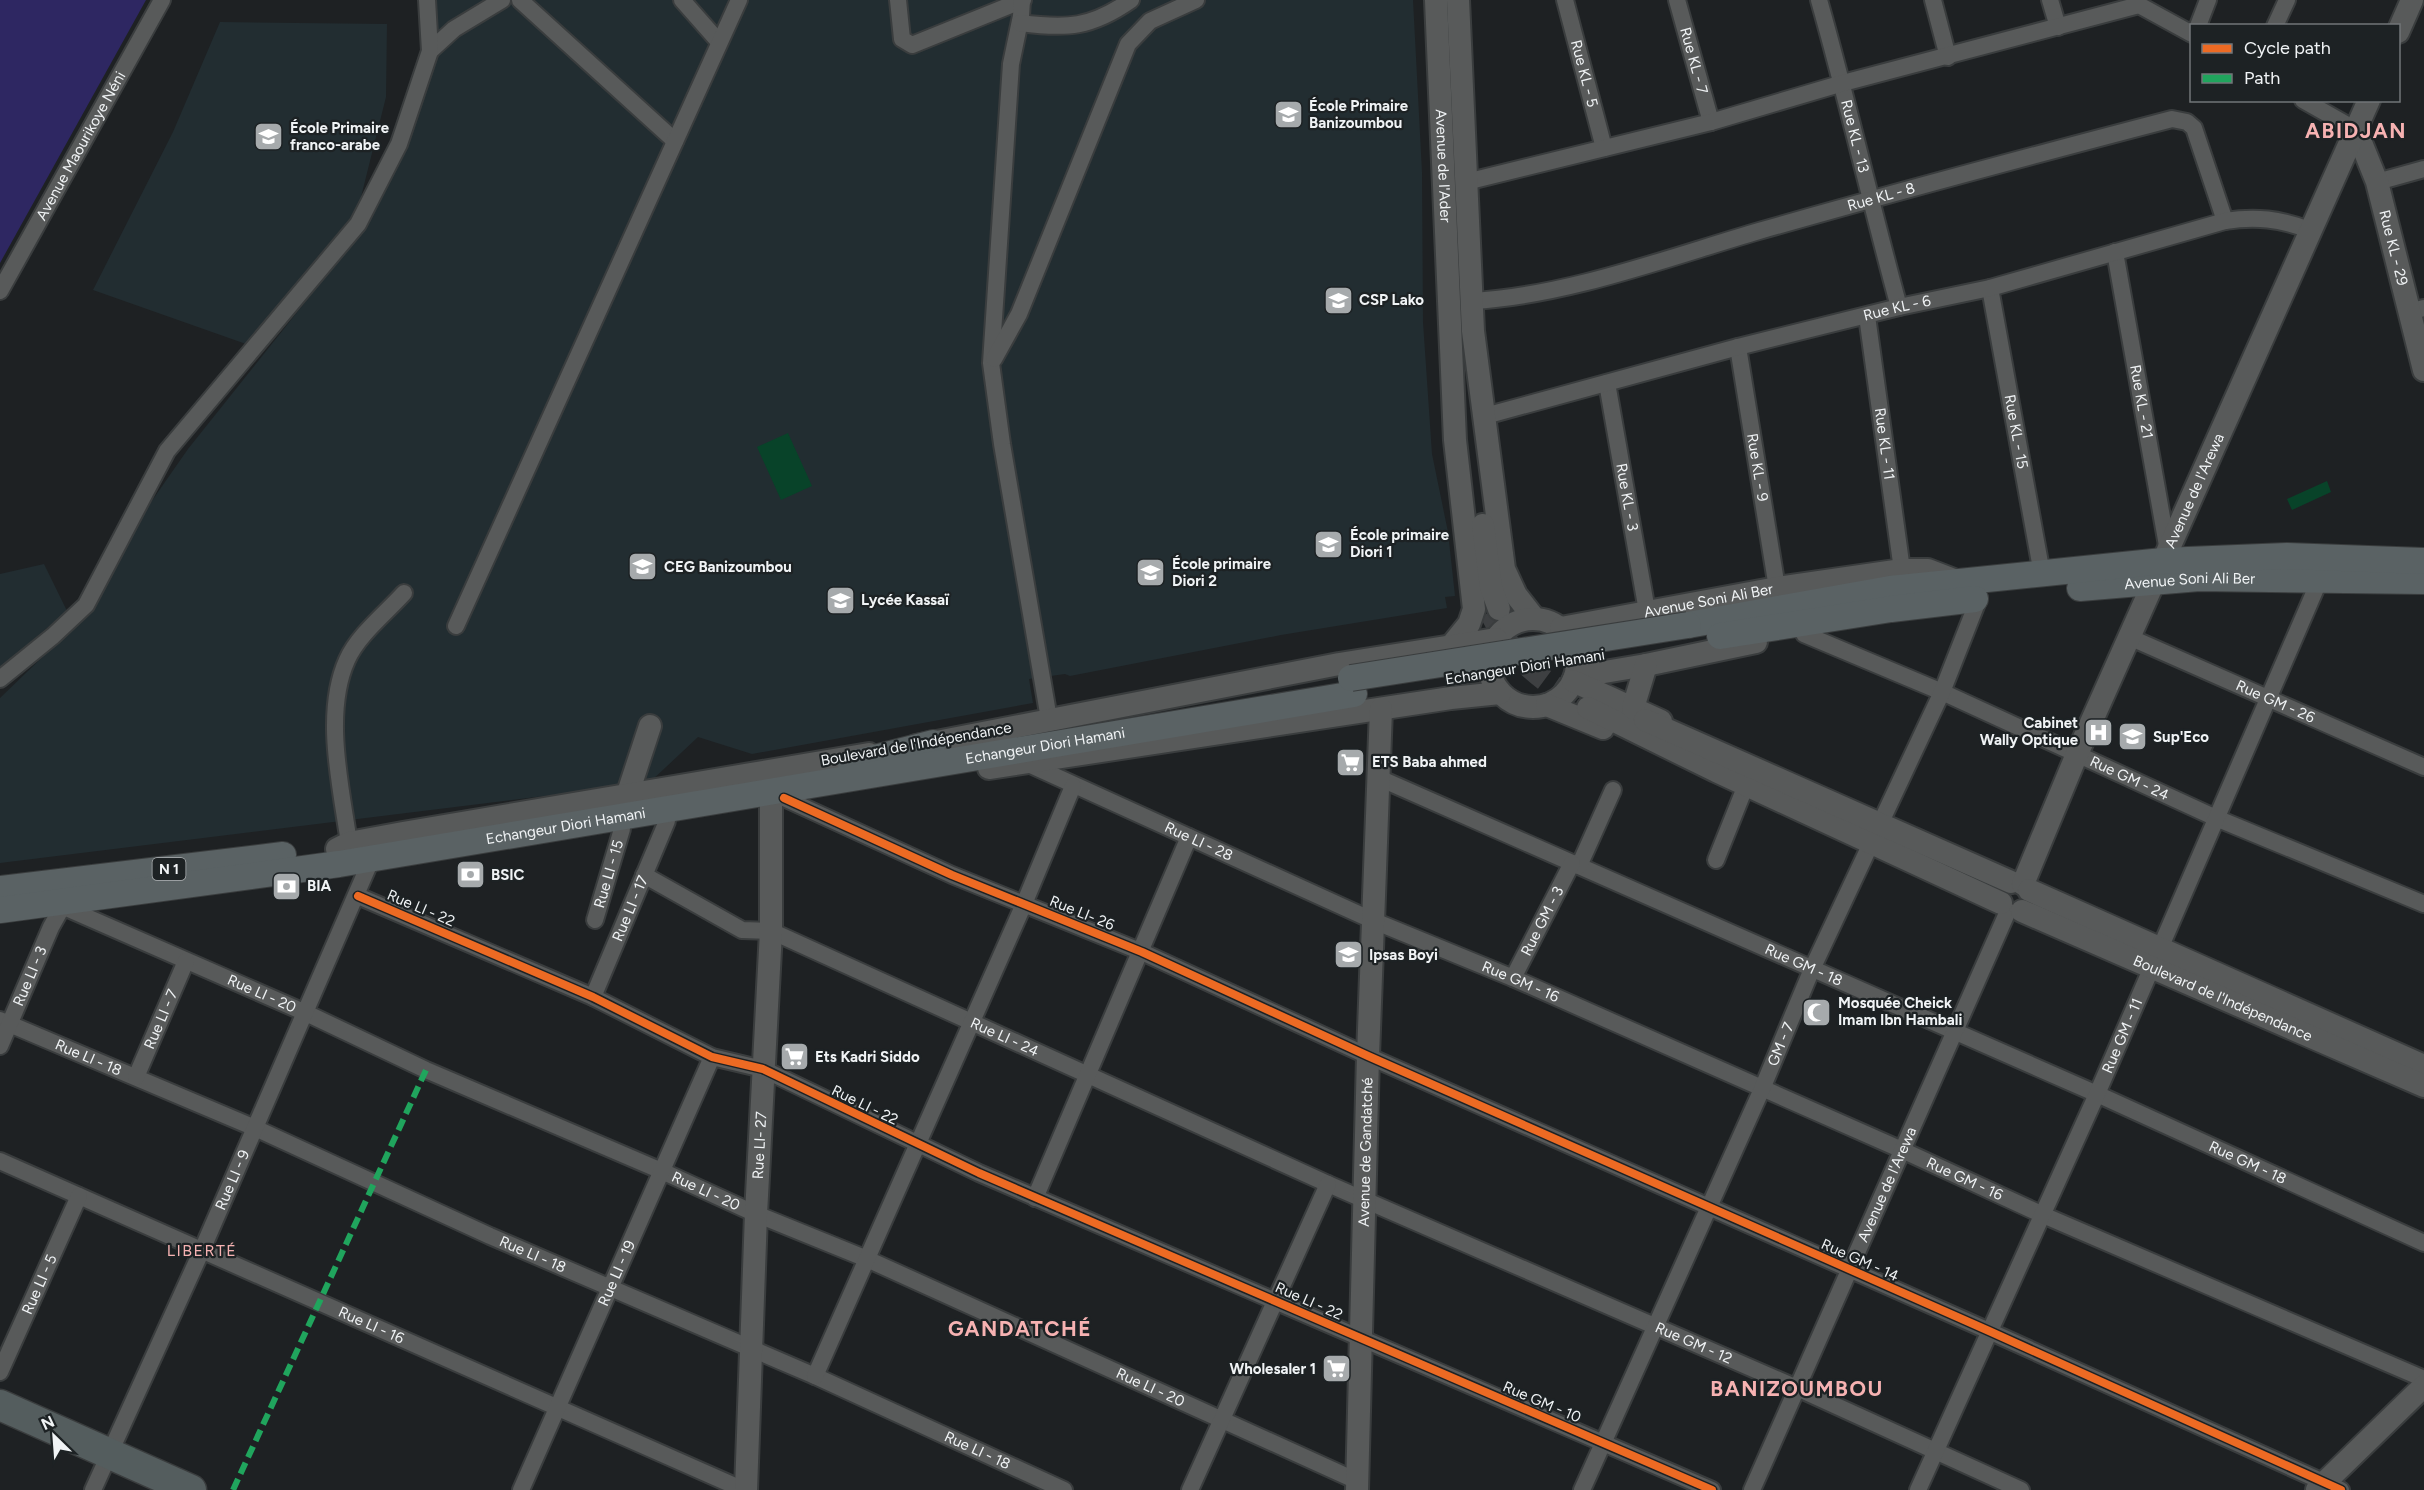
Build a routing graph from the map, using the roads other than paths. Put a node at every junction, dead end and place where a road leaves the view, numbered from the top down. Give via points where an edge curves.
1 (162, 0) edge
2 (427, 0) edge
3 (502, 0) edge
4 (520, 0) edge
5 (682, 0) edge
6 (739, 0) edge
7 (898, 0) edge
8 (1022, 0) edge
9 (1131, 0) edge
10 (1196, 0) edge
11 (1436, 0) edge
12 (1458, 0) edge
13 (1565, 0) edge
14 (1677, 0) edge
15 (1819, 0) edge
16 (1933, 0) edge
17 (2050, 0) edge
18 (2208, 0) edge
19 (2287, 0) edge
20 (2412, 0) edge
21 (2139, 3) edge
22 (1020, 23) junction
23 (2199, 24) edge
24 (2276, 24) edge
25 (2058, 27) junction
26 (2400, 27) edge
27 (2190, 33) edge
28 (719, 42) junction
29 (430, 51) junction
30 (1948, 57) junction
31 (1843, 83) junction
32 (2307, 102) edge
33 (2368, 102) edge
34 (1711, 122) junction
35 (2356, 130) junction
36 (675, 141) junction
37 (1604, 148) junction
38 (2424, 169) edge
39 (1466, 182) junction
40 (2377, 182) junction
41 (1870, 199) junction
42 (2225, 221) junction
43 (2309, 230) junction
44 (2115, 252) junction
45 (1990, 288) junction
46 (0, 291) edge
47 (1472, 301) junction
48 (1899, 307) junction
49 (2417, 310) edge
50 (1867, 316) junction
51 (1473, 330) junction
52 (1738, 347) junction
53 (991, 363) junction
54 (2424, 370) edge
55 (1607, 383) junction
56 (1485, 416) junction
57 (2424, 561) edge
58 (2162, 564) junction
59 (1902, 570) junction
60 (2042, 574) junction
61 (2320, 579) junction
62 (2424, 580) edge
63 (1777, 588) junction
64 (404, 593) dead end
65 (1965, 594) junction
66 (1488, 610) junction
67 (1647, 612) junction
68 (1534, 618) junction
69 (456, 626) dead end
70 (1561, 628) junction
71 (1690, 633) joint
72 (1804, 634) junction
73 (2129, 636) junction
74 (1496, 639) junction
75 (1452, 645) junction
76 (1646, 665) junction
77 (0, 679) edge
78 (1574, 679) junction
79 (1352, 686) junction
80 (1942, 692) junction
81 (1500, 693) junction
82 (2268, 699) junction
83 (1592, 703) tunnel mouth
84 (1547, 705) junction
85 (1633, 708) junction
86 (1381, 709) junction
87 (1049, 719) junction
88 (650, 726) dead end
89 (933, 743) junction
90 (1090, 753) junction
91 (2077, 754) junction
92 (989, 756) junction
93 (1024, 762) junction
94 (1724, 764) junction
95 (2424, 767) edge
96 (829, 776) junction
97 (1379, 778) junction
98 (1746, 784) junction
99 (1073, 786) junction
100 (1613, 790) dead end
101 (628, 793) junction
102 (778, 800) junction
103 (2216, 818) junction
104 (667, 821) junction
105 (622, 829) junction
106 (1877, 834) junction
107 (1189, 837) junction
108 (398, 847) joint
109 (342, 852) junction
110 (1716, 860) dead end
111 (1576, 864) junction
112 (368, 867) junction
113 (644, 875) junction
114 (2021, 885) junction
115 (0, 889) edge
116 (358, 896) junction
117 (69, 904) junction
118 (1024, 904) junction
119 (2424, 904) edge
120 (2010, 908) junction
121 (0, 910) edge
122 (595, 920) dead end
123 (1374, 921) junction
124 (771, 931) junction
125 (1142, 952) junction
126 (2154, 958) junction
127 (186, 961) junction
128 (1812, 969) junction
129 (1513, 978) junction
130 (593, 997) junction
131 (306, 1013) junction
132 (970, 1021) junction
133 (5, 1022) edge
134 (1954, 1032) junction
135 (0, 1046) edge
136 (1368, 1056) junction
137 (712, 1057) junction
138 (2424, 1066) edge
139 (763, 1070) junction
140 (1087, 1074) junction
141 (136, 1077) junction
142 (2424, 1086) edge
143 (1762, 1089) junction
144 (2097, 1094) junction
145 (255, 1128) junction
146 (916, 1145) junction
147 (1902, 1150) junction
148 (0, 1161) edge
149 (664, 1172) junction
150 (1328, 1184) junction
151 (79, 1196) junction
152 (1035, 1198) junction
153 (1366, 1199) junction
154 (1708, 1209) junction
155 (756, 1214) junction
156 (2043, 1215) junction
157 (2424, 1244) edge
158 (202, 1250) junction
159 (867, 1260) junction
160 (1849, 1269) junction
161 (611, 1288) junction
162 (1275, 1301) junction
163 (1654, 1327) junction
164 (1989, 1330) junction
165 (1361, 1339) junction
166 (752, 1350) junction
167 (0, 1372) edge
168 (815, 1376) junction
169 (2424, 1379) edge
170 (2424, 1386) edge
171 (1797, 1388) junction
172 (0, 1405) edge
173 (558, 1406) junction
174 (1222, 1418) junction
175 (1603, 1444) junction
176 (1935, 1451) junction
177 (109, 1454) junction
178 (1357, 1485) edge
179 (2328, 1488) edge
180 (93, 1490) edge
181 (191, 1490) edge
182 (521, 1490) edge
183 (745, 1490) edge
184 (1064, 1490) edge
185 (1190, 1490) edge
186 (1582, 1490) edge
187 (1712, 1490) edge
188 (1752, 1490) edge
189 (1918, 1490) edge
190 (2021, 1490) edge

1 - 46 street, Avenue Maourikoye Néni
2 - 29 street
3 - 29 street via 454,29
4 - 36 street
5 - 28 street
6 - 28 street
7 - 8 street via 903,39 912,45
8 - 22 street
9 - 22 street via 1104,18 1077,26 1056,28
10 - 53 street via 1150,21 1128,44 1019,314
11 - 66 main road, Avenue de l'Ader via 1450,333 1461,382 1479,566
12 - 39 main road, Avenue de l'Ader
13 - 37 street, Rue KL - 5
14 - 34 street, Rue KL - 7
15 - 31 street, Rue KL - 13
16 - 30 street
17 - 25 street
18 - 23 street
19 - 24 street
20 - 26 main road
21 - 25 street
21 - 27 street
22 - 53 street via 1010,74
25 - 30 street
28 - 36 street
29 - 77 street via 399,144 358,224 167,451 86,605
30 - 31 street
31 - 34 street
31 - 41 street, Rue KL - 13
32 - 35 street
33 - 35 main road, Avenue de l'Arewa
34 - 37 street
35 - 40 main road, Rue KL - 29
35 - 43 main road, Avenue de l'Arewa
36 - 69 street
37 - 39 street
38 - 40 street
39 - 47 main road, Avenue de l'Ader
40 - 49 main road, Rue KL - 29
41 - 42 street, Rue KL - 8 via 2180,119 2194,128
41 - 47 street, Rue KL - 8 via 1563,287 1514,299
41 - 48 street, Rue KL - 13
42 - 43 street, Rue KL - 6 via 2274,219
42 - 44 street, Rue KL - 6
43 - 58 main road, Avenue de l'Arewa
44 - 45 street, Rue KL - 6
44 - 58 street, Rue KL - 21
45 - 48 street, Rue KL - 6
45 - 60 street, Rue KL - 15
47 - 51 main road, Avenue de l'Ader
48 - 50 street, Rue KL - 6
49 - 54 main road, Rue KL - 29
50 - 52 street, Rue KL - 6
50 - 59 street, Rue KL - 11
51 - 56 main road, Avenue de l'Ader
51 - 66 main road, Avenue de l'Ader via 1467,362 1488,567
52 - 55 street, Rue KL - 6
52 - 63 street, Rue KL - 9
53 - 87 street
55 - 56 street, Rue KL - 6
55 - 67 street, Rue KL - 3
56 - 68 main road, Avenue de l'Ader via 1504,569 1516,595
57 - 58 main road, Avenue Soni Ali Ber via 2287,556
58 - 60 main road, Avenue Soni Ali Ber
58 - 61 main road, Avenue Soni Ali Ber via 2199,578
58 - 65 main road, Avenue Soni Ali Ber
58 - 73 main road, Avenue de l'Arewa
59 - 63 main road, Avenue Soni Ali Ber
59 - 65 main road, Avenue Soni Ali Ber via 1928,570
60 - 65 main road, Avenue Soni Ali Ber
61 - 62 main road, Avenue Soni Ali Ber
61 - 82 street, Rue GM - 11
63 - 67 main road, Avenue Soni Ali Ber
64 - 109 street via 354,648 338,689 334,721
65 - 71 main road, Avenue Soni Ali Ber
65 - 72 main road, Avenue Soni Ali Ber via 1938,613 1922,617
65 - 80 street, GM - 7
66 - 74 main road, Avenue de l'Ader via 1481,624
66 - 75 main road via 1468,624
67 - 70 main road, Avenue Soni Ali Ber
68 - 70 main road
68 - 74 main road via 1512,624
70 - 78 main road via 1576,655
71 - 79 main road, Echangeur Diori Hamani
72 - 76 main road, Avenue Soni Ali Ber
72 - 80 street, Rue GM - 24
73 - 82 street, Rue GM - 26
73 - 91 main road, Avenue de l'Arewa
74 - 75 main road, Boulevard de l'Indépendance / N 1
74 - 81 main road via 1489,667
75 - 87 main road, Boulevard de l'Indépendance / N 1
76 - 78 main road, Avenue Soni Ali Ber
76 - 85 main road
78 - 84 main road via 1559,699
78 - 85 main road, Boulevard de l'Indépendance
79 - 92 main road, Echangeur Diori Hamani
79 - 96 main road, Echangeur Diori Hamani
80 - 91 street, Rue GM - 24
80 - 106 street, GM - 7
81 - 84 main road via 1522,706
81 - 86 main road, Boulevard de l'Indépendance
82 - 95 street, Rue GM - 26
82 - 103 street, Rue GM - 11
83 - 94 main road, Boulevard de l'Indépendance
84 - 94 main road, Boulevard de l'Indépendance
85 - 94 main road, Boulevard de l'Indépendance
86 - 90 main road, Boulevard de l'Indépendance
86 - 97 main road, Avenue de Gandatché
87 - 89 main road, Boulevard de l'Indépendance / N 1
88 - 101 main road
89 - 96 main road
89 - 101 main road, Boulevard de l'Indépendance / N 1
90 - 92 main road
90 - 93 main road, Boulevard de l'Indépendance
91 - 103 street, Rue GM - 24
91 - 114 main road, Avenue de l'Arewa
92 - 96 main road, Echangeur Diori Hamani
93 - 99 street, Rue LI - 28
93 - 102 main road, Boulevard de l'Indépendance
94 - 98 main road, Boulevard de l'Indépendance
94 - 106 main road, Boulevard de l'Indépendance
96 - 108 main road, Echangeur Diori Hamani
97 - 111 street, Rue GM - 18
97 - 123 main road, Avenue de Gandatché
98 - 106 main road, Boulevard de l'Indépendance
98 - 110 street
99 - 107 street, Rue LI - 28
99 - 118 street
100 - 111 street, Rue GM - 3
101 - 109 main road, Boulevard de l'Indépendance / N 1
102 - 104 main road, Boulevard de l'Indépendance
102 - 118 street, Rue LI- 26
102 - 124 main road, Rue LI- 27
103 - 119 street, Rue GM - 24
103 - 126 street, Rue GM - 11
104 - 105 main road, Boulevard de l'Indépendance
104 - 113 street, Rue LI - 17
105 - 112 main road, Boulevard de l'Indépendance
105 - 122 street, Rue LI - 15
106 - 114 main road, Boulevard de l'Indépendance
106 - 120 main road, Boulevard de l'Indépendance
106 - 128 street, GM - 7
107 - 123 street, Rue LI - 28
107 - 125 street
108 - 109 main road, Boulevard de l'Indépendance
109 - 112 main road, Boulevard de l'Indépendance
109 - 115 main road, Boulevard de l'Indépendance / N 1
109 - 117 main road, Boulevard de l'Indépendance
111 - 128 street, Rue GM - 18
111 - 129 street, Rue GM - 3
112 - 116 street, Rue LI - 9
113 - 124 street, Rue LI - 24 via 742,930
113 - 130 street, Rue LI - 17
114 - 120 main road, Avenue de l'Arewa via 2030,902
114 - 126 main road, Boulevard de l'Indépendance
116 - 130 street, Rue LI - 22
116 - 131 street, Rue LI - 9
117 - 121 main road, Boulevard de l'Indépendance
117 - 127 street, Rue LI - 20
117 - 133 street, Rue LI - 3 via 51,927
118 - 125 street, Rue LI- 26
118 - 132 street
120 - 126 main road, Boulevard de l'Indépendance
120 - 134 street, Avenue de l'Arewa
123 - 129 street, Rue GM - 16
123 - 136 main road, Avenue de Gandatché
124 - 132 street, Rue LI - 24
124 - 139 main road, Rue LI- 27
125 - 136 street, Rue LI- 26
125 - 140 street
126 - 138 main road, Boulevard de l'Indépendance
126 - 142 main road, Boulevard de l'Indépendance
126 - 144 street, Rue GM - 11
127 - 131 street, Rue LI - 20
127 - 141 street, Rue LI - 7
128 - 134 street, Rue GM - 18
128 - 143 street, GM - 7
129 - 143 street, Rue GM - 16
130 - 137 street, Rue LI - 22
131 - 145 street, Rue LI - 9
131 - 149 street, Rue LI - 20 via 426,1070
132 - 140 street, Rue LI - 24
132 - 146 street
133 - 135 street, Rue LI - 3
133 - 141 street, Rue LI - 18
134 - 144 street, Rue GM - 18
134 - 147 street, Avenue de l'Arewa
136 - 153 main road, Avenue de Gandatché
136 - 154 street, Rue GM - 14
137 - 139 street, Rue LI - 22
137 - 149 street, Rue LI - 19
139 - 146 street, Rue LI - 22
139 - 155 main road, Rue LI- 27
140 - 150 street, Rue LI - 24
140 - 152 street
141 - 145 street, Rue LI - 18
143 - 147 street, Rue GM - 16
143 - 154 street, GM - 7
144 - 156 street, Rue GM - 11
144 - 157 street, Rue GM - 18
145 - 158 street, Rue LI - 9
145 - 161 street, Rue LI - 18
146 - 152 street, Rue LI - 22
146 - 159 street
147 - 156 street, Rue GM - 16
147 - 160 street, Avenue de l'Arewa
148 - 151 street, Rue LI - 16
149 - 155 street, Rue LI - 20
149 - 161 street, Rue LI - 19
150 - 153 street, Rue LI - 24
150 - 162 street
151 - 158 street, Rue LI - 16
151 - 167 street, Rue LI - 5
152 - 162 street, Rue LI - 22
153 - 163 street, Rue GM - 12
153 - 165 main road, Avenue de Gandatché
154 - 160 street, Rue GM - 14
154 - 163 street, GM - 7
155 - 159 street, Rue LI - 20
155 - 166 main road, Rue LI- 27
156 - 164 street, Rue GM - 11
156 - 169 street, Rue GM - 16
158 - 173 street, Rue LI - 16
158 - 177 street, Rue LI - 9
159 - 168 street
159 - 174 street, Rue LI - 20
160 - 164 street, Rue GM - 14
160 - 171 street, Avenue de l'Arewa
161 - 166 street, Rue LI - 18
161 - 173 street, Rue LI - 19
162 - 165 street, Rue LI - 22
162 - 174 street
163 - 171 street, Rue GM - 12
163 - 175 street, GM - 7
164 - 176 street, Rue GM - 11
164 - 179 street, Rue GM - 14
165 - 175 street, Rue GM - 10
165 - 178 main road, Avenue de Gandatché
166 - 168 street, Rue LI - 18
166 - 183 main road, Rue LI- 27
168 - 184 street, Rue LI - 18
170 - 179 main road
171 - 176 street, Rue GM - 12
171 - 188 street, Avenue de l'Arewa
172 - 177 highway
173 - 182 street, Rue LI - 19
173 - 183 street, Rue LI - 16
174 - 178 street, Rue LI - 20
174 - 185 street
175 - 186 street, GM - 7
175 - 187 street, Rue GM - 10
176 - 189 street, Rue GM - 11
176 - 190 street, Rue GM - 12
177 - 180 street, Rue LI - 9
177 - 181 highway

